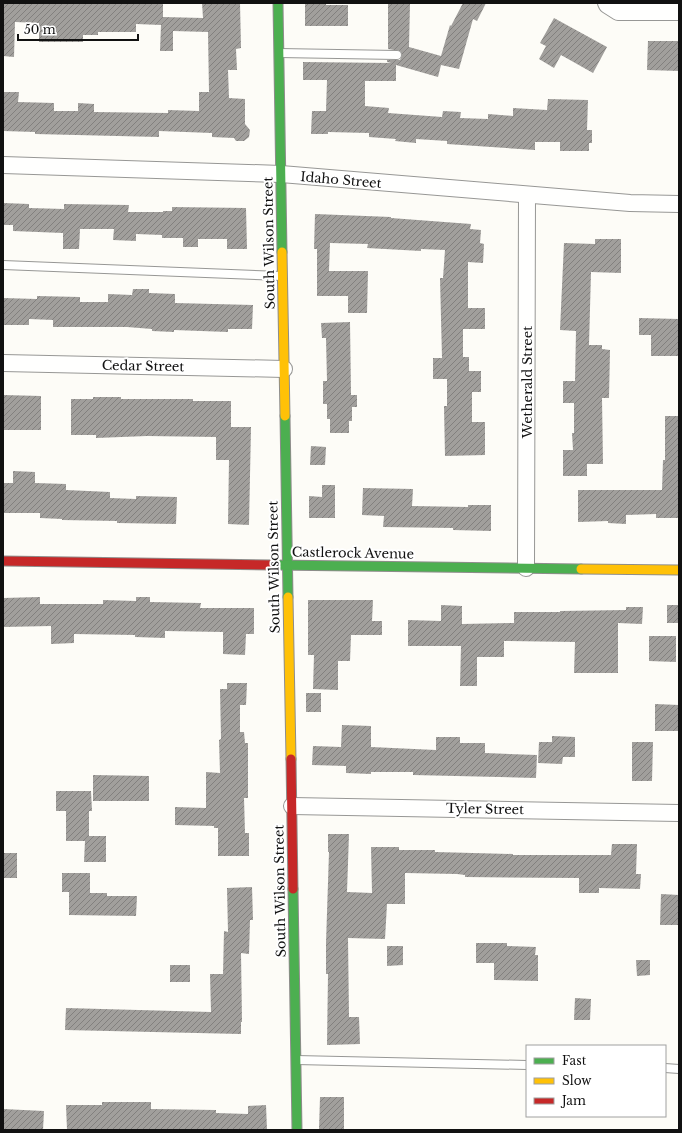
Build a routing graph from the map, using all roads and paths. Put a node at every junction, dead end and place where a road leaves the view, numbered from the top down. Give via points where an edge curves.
1 (278, 3) edge
2 (606, 3) edge
3 (679, 12) edge
4 (278, 53) junction
5 (397, 55) dead end
6 (3, 165) edge
7 (281, 174) junction
8 (527, 195) junction
9 (679, 204) edge
10 (3, 265) edge
11 (282, 276) junction
12 (3, 363) edge
13 (284, 369) junction
14 (3, 562) edge
15 (287, 565) junction
16 (526, 568) junction
17 (679, 570) edge
18 (292, 806) junction
19 (679, 813) edge
20 (296, 1060) junction
21 (526, 1065) edge
22 (666, 1068) edge
23 (679, 1069) edge
24 (297, 1130) edge

1 - 4 street, South Wilson Street
2 - 3 street via 618,12
4 - 5 lane
4 - 7 street, South Wilson Street
6 - 7 street, Idaho Street
7 - 8 street, Idaho Street
7 - 11 street, South Wilson Street
8 - 9 street, Idaho Street
8 - 16 street, Wetherald Street
10 - 11 lane
11 - 13 street, South Wilson Street
12 - 13 street, Cedar Street
13 - 15 street, South Wilson Street
14 - 15 street, Castlerock Avenue
15 - 16 street, Castlerock Avenue
15 - 18 street, South Wilson Street
16 - 17 street, Castlerock Avenue
18 - 19 street, Tyler Street
18 - 20 street, South Wilson Street
20 - 21 lane
20 - 24 street, South Wilson Street
22 - 23 lane

